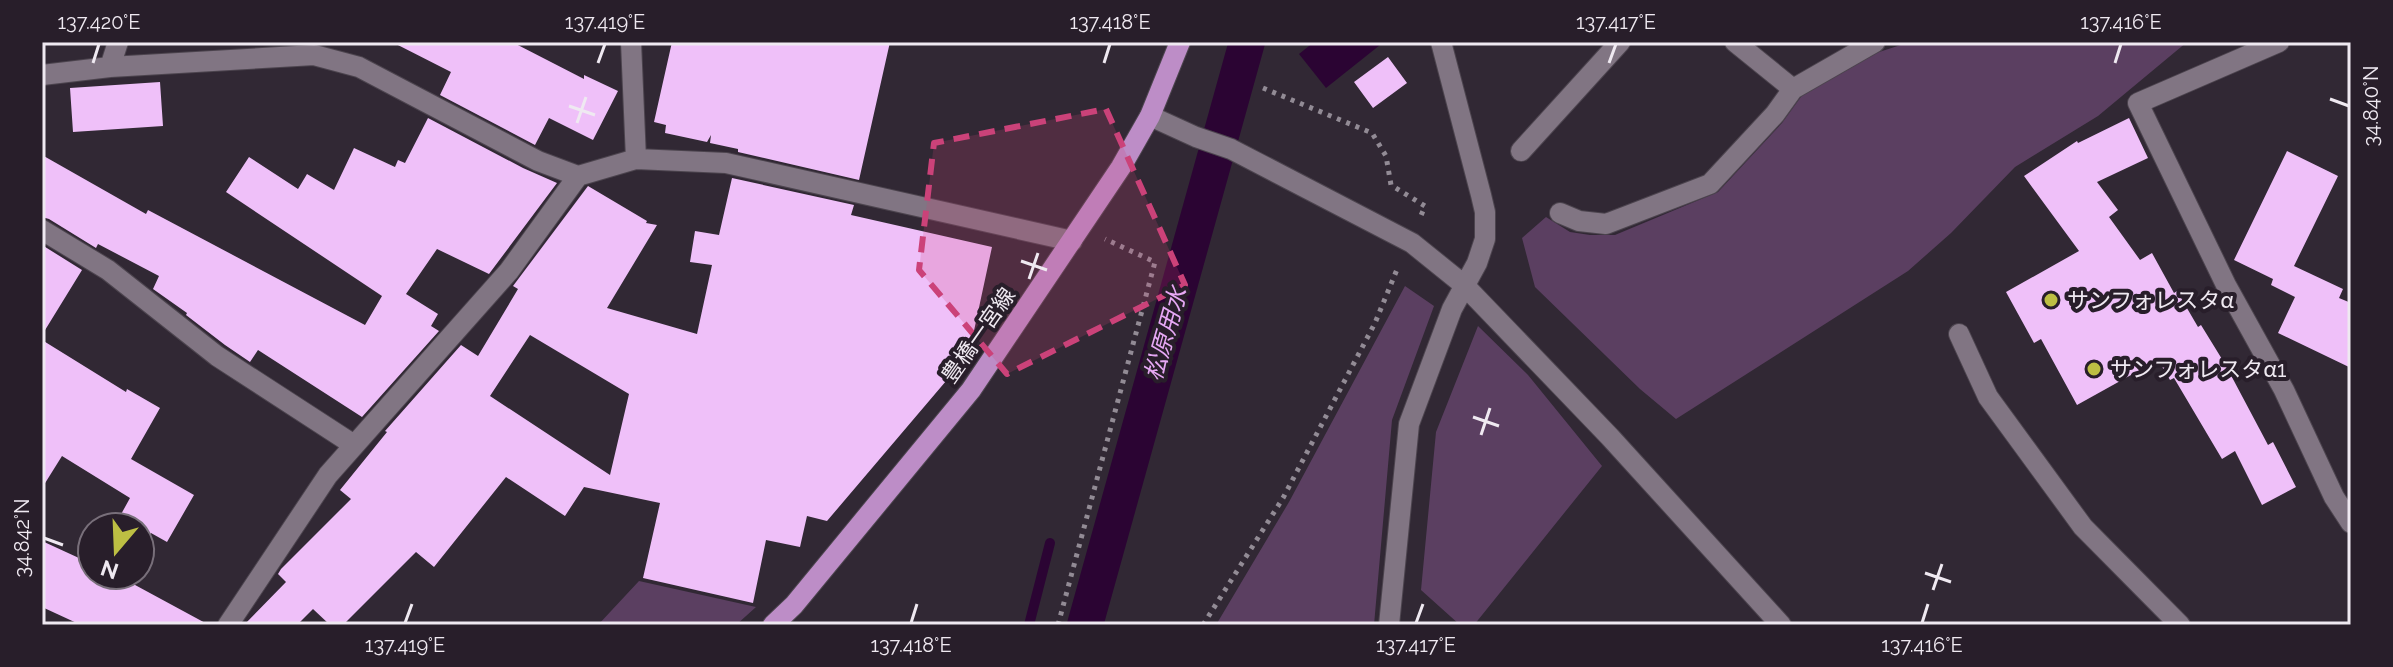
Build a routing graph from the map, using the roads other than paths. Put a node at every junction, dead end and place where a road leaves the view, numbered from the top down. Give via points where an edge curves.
1 (118, 42) edge
2 (631, 42) edge
3 (1180, 42) edge
4 (1441, 42) edge
5 (1620, 42) edge
6 (1735, 42) edge
7 (1875, 42) edge
8 (2279, 42) edge
9 (110, 67) junction
10 (42, 75) edge
11 (1793, 89) junction
12 (1150, 116) junction
13 (1521, 151) dead end
14 (636, 159) junction
15 (578, 176) junction
16 (1560, 213) dead end
17 (42, 230) edge
18 (1072, 241) junction
19 (1464, 285) junction
20 (1959, 334) dead end
21 (354, 445) junction
22 (2351, 523) edge
23 (228, 625) edge
24 (773, 625) edge
25 (1389, 625) edge
26 (1781, 625) edge
27 (2180, 625) edge

1 - 9 street
2 - 14 street
3 - 12 main road, 豊橋一宮線
4 - 19 street via 1485,212 1485,239
5 - 13 street
6 - 11 street
7 - 11 street
8 - 22 street via 2138,103
9 - 10 street
9 - 15 street via 314,55 359,67 538,161
11 - 16 street via 1710,184 1606,224
12 - 18 main road, 豊橋一宮線
12 - 19 street via 1231,149 1412,243
14 - 15 street
14 - 18 street via 726,163
15 - 21 street via 509,271
17 - 21 street via 108,270 217,356
18 - 24 main road, 豊橋一宮線 via 971,390
19 - 25 street via 1409,424
19 - 26 street
20 - 27 street via 1988,397 2083,527
21 - 23 street via 328,475

